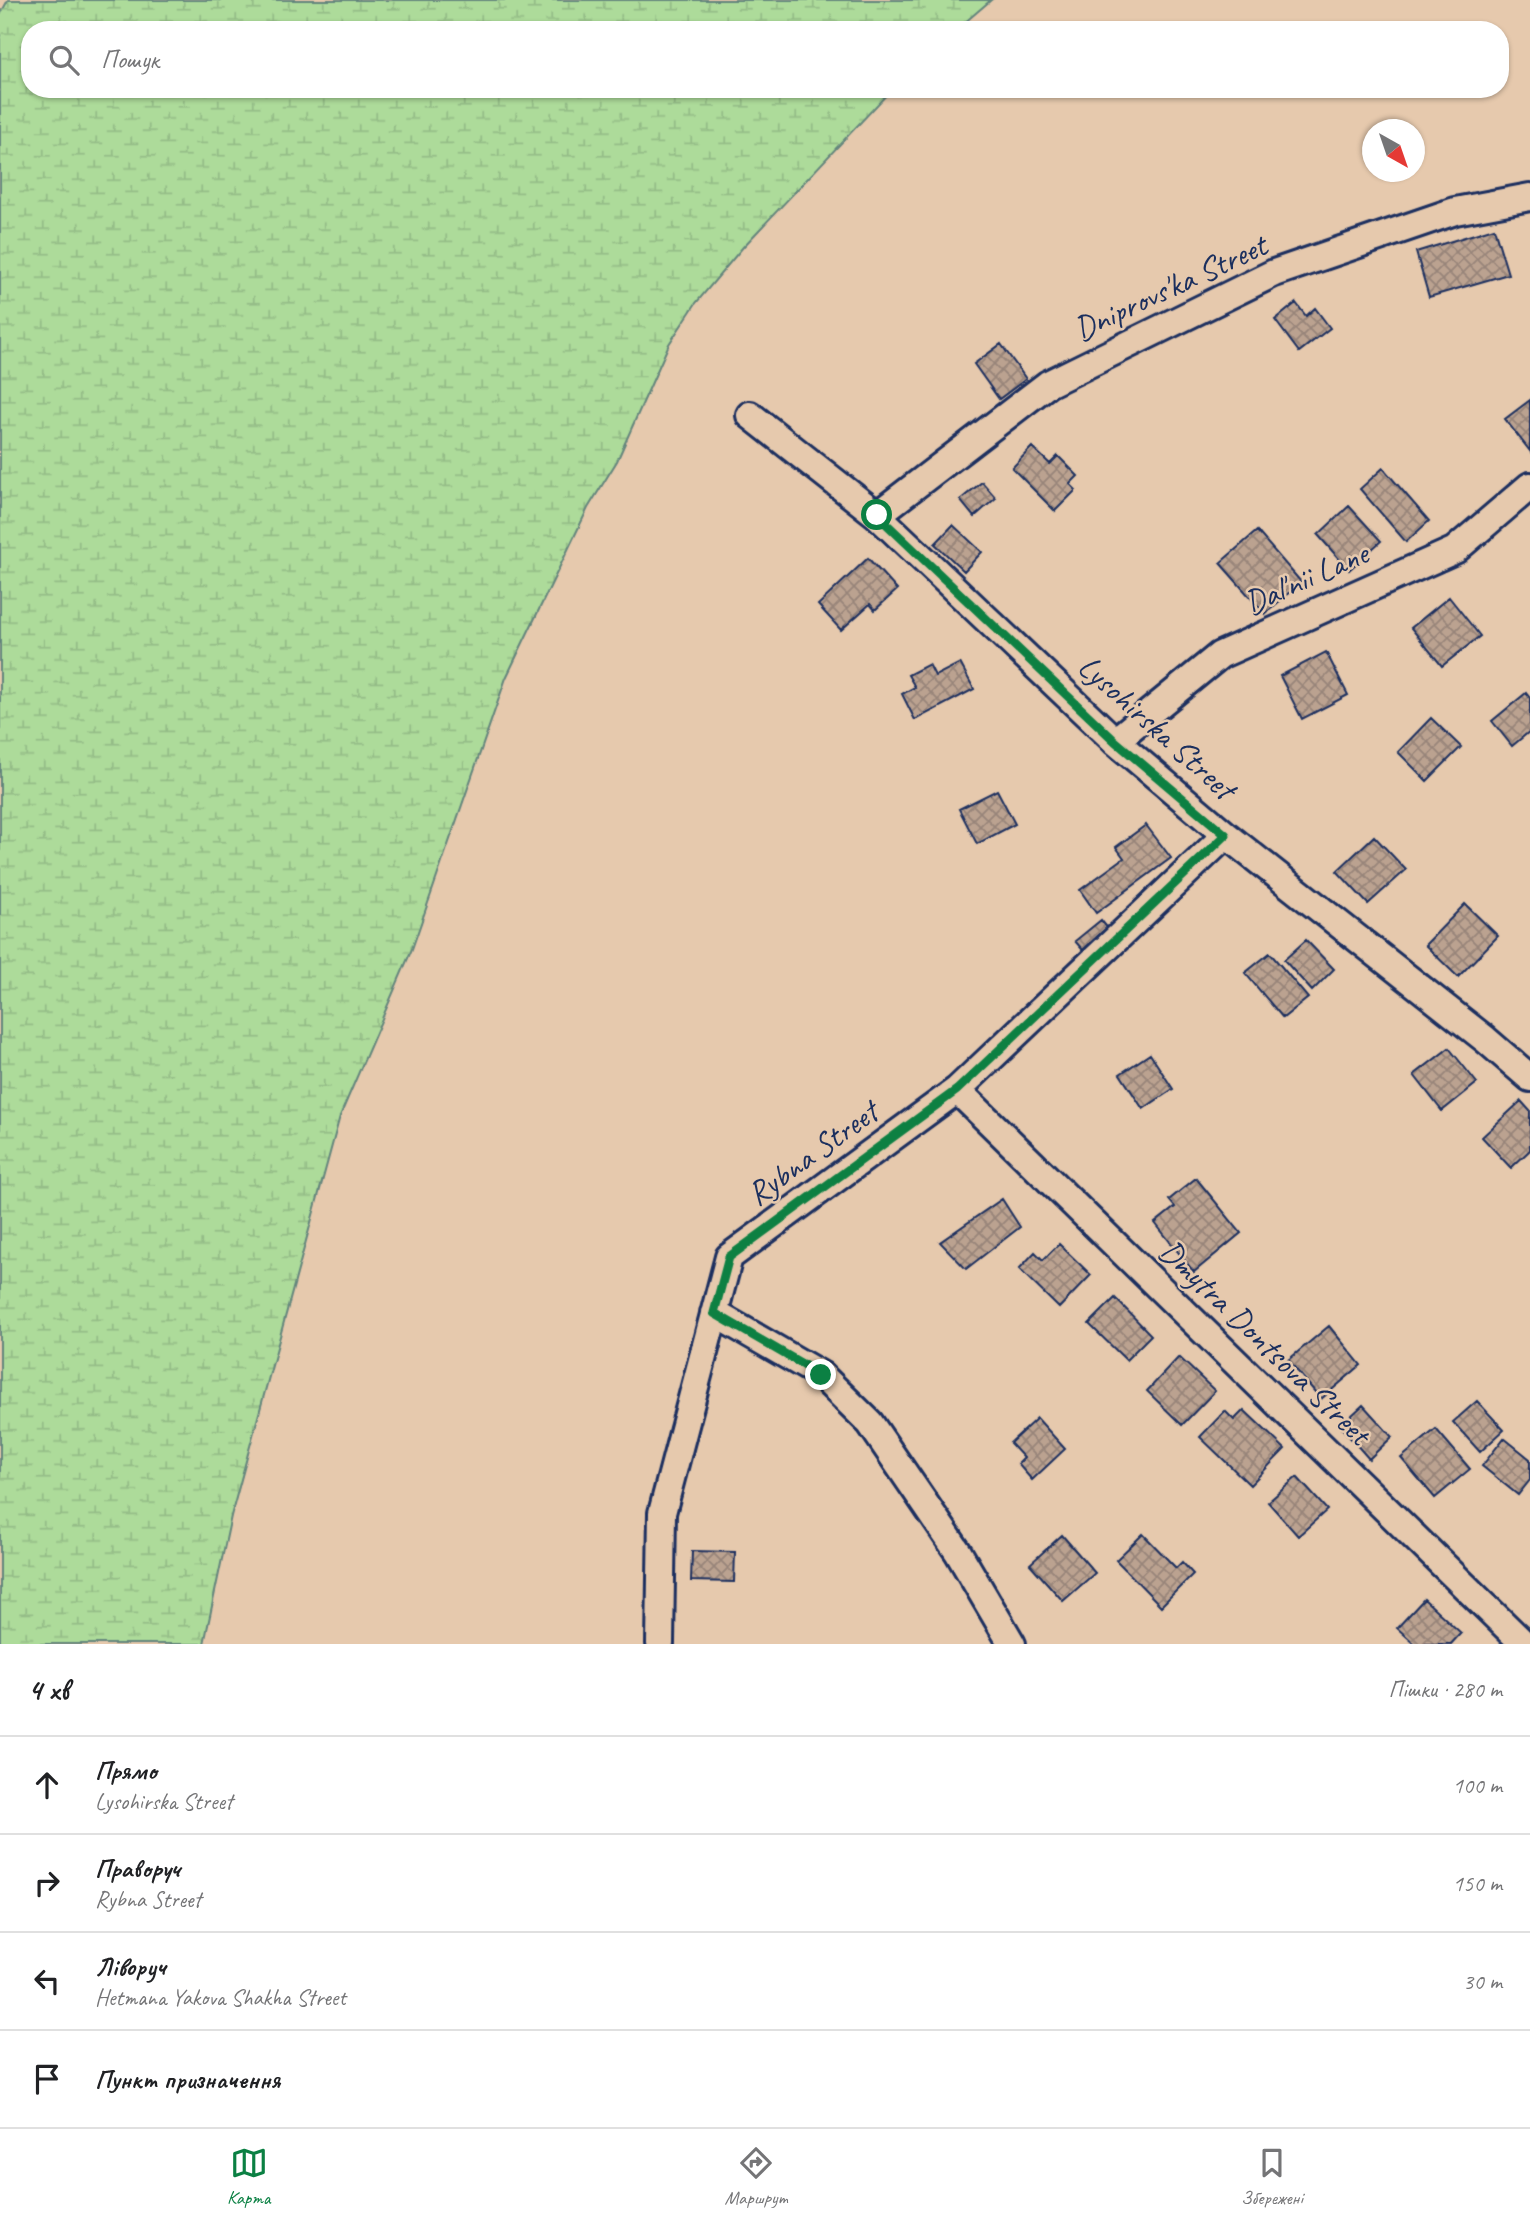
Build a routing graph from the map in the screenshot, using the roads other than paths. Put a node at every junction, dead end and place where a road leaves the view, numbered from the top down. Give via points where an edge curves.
1 (1530, 197) edge
2 (750, 415) dead end
3 (1530, 486) edge
4 (877, 515) junction
5 (1115, 741) junction
6 (1226, 835) junction
7 (1530, 1078) edge
8 (957, 1090) junction
9 (714, 1313) junction
10 (660, 1644) edge
11 (1012, 1644) edge
12 (1524, 1644) edge

1 - 4 street, Dniprovs'ka Street via 1455,211 1262,279 1048,384
2 - 4 street, Lysohirska Street
3 - 5 street, Dal'nii Lane via 1455,550 1220,655
4 - 5 street, Lysohirska Street
5 - 6 street, Lysohirska Street
6 - 7 street, Lysohirska Street
6 - 8 street, Rybna Street
8 - 9 street, Rybna Street via 729,1257
8 - 12 street, Dmytra Dontsova Street
9 - 10 street, Rybna Street via 662,1513
9 - 11 street via 821,1375 870,1423 958,1552

